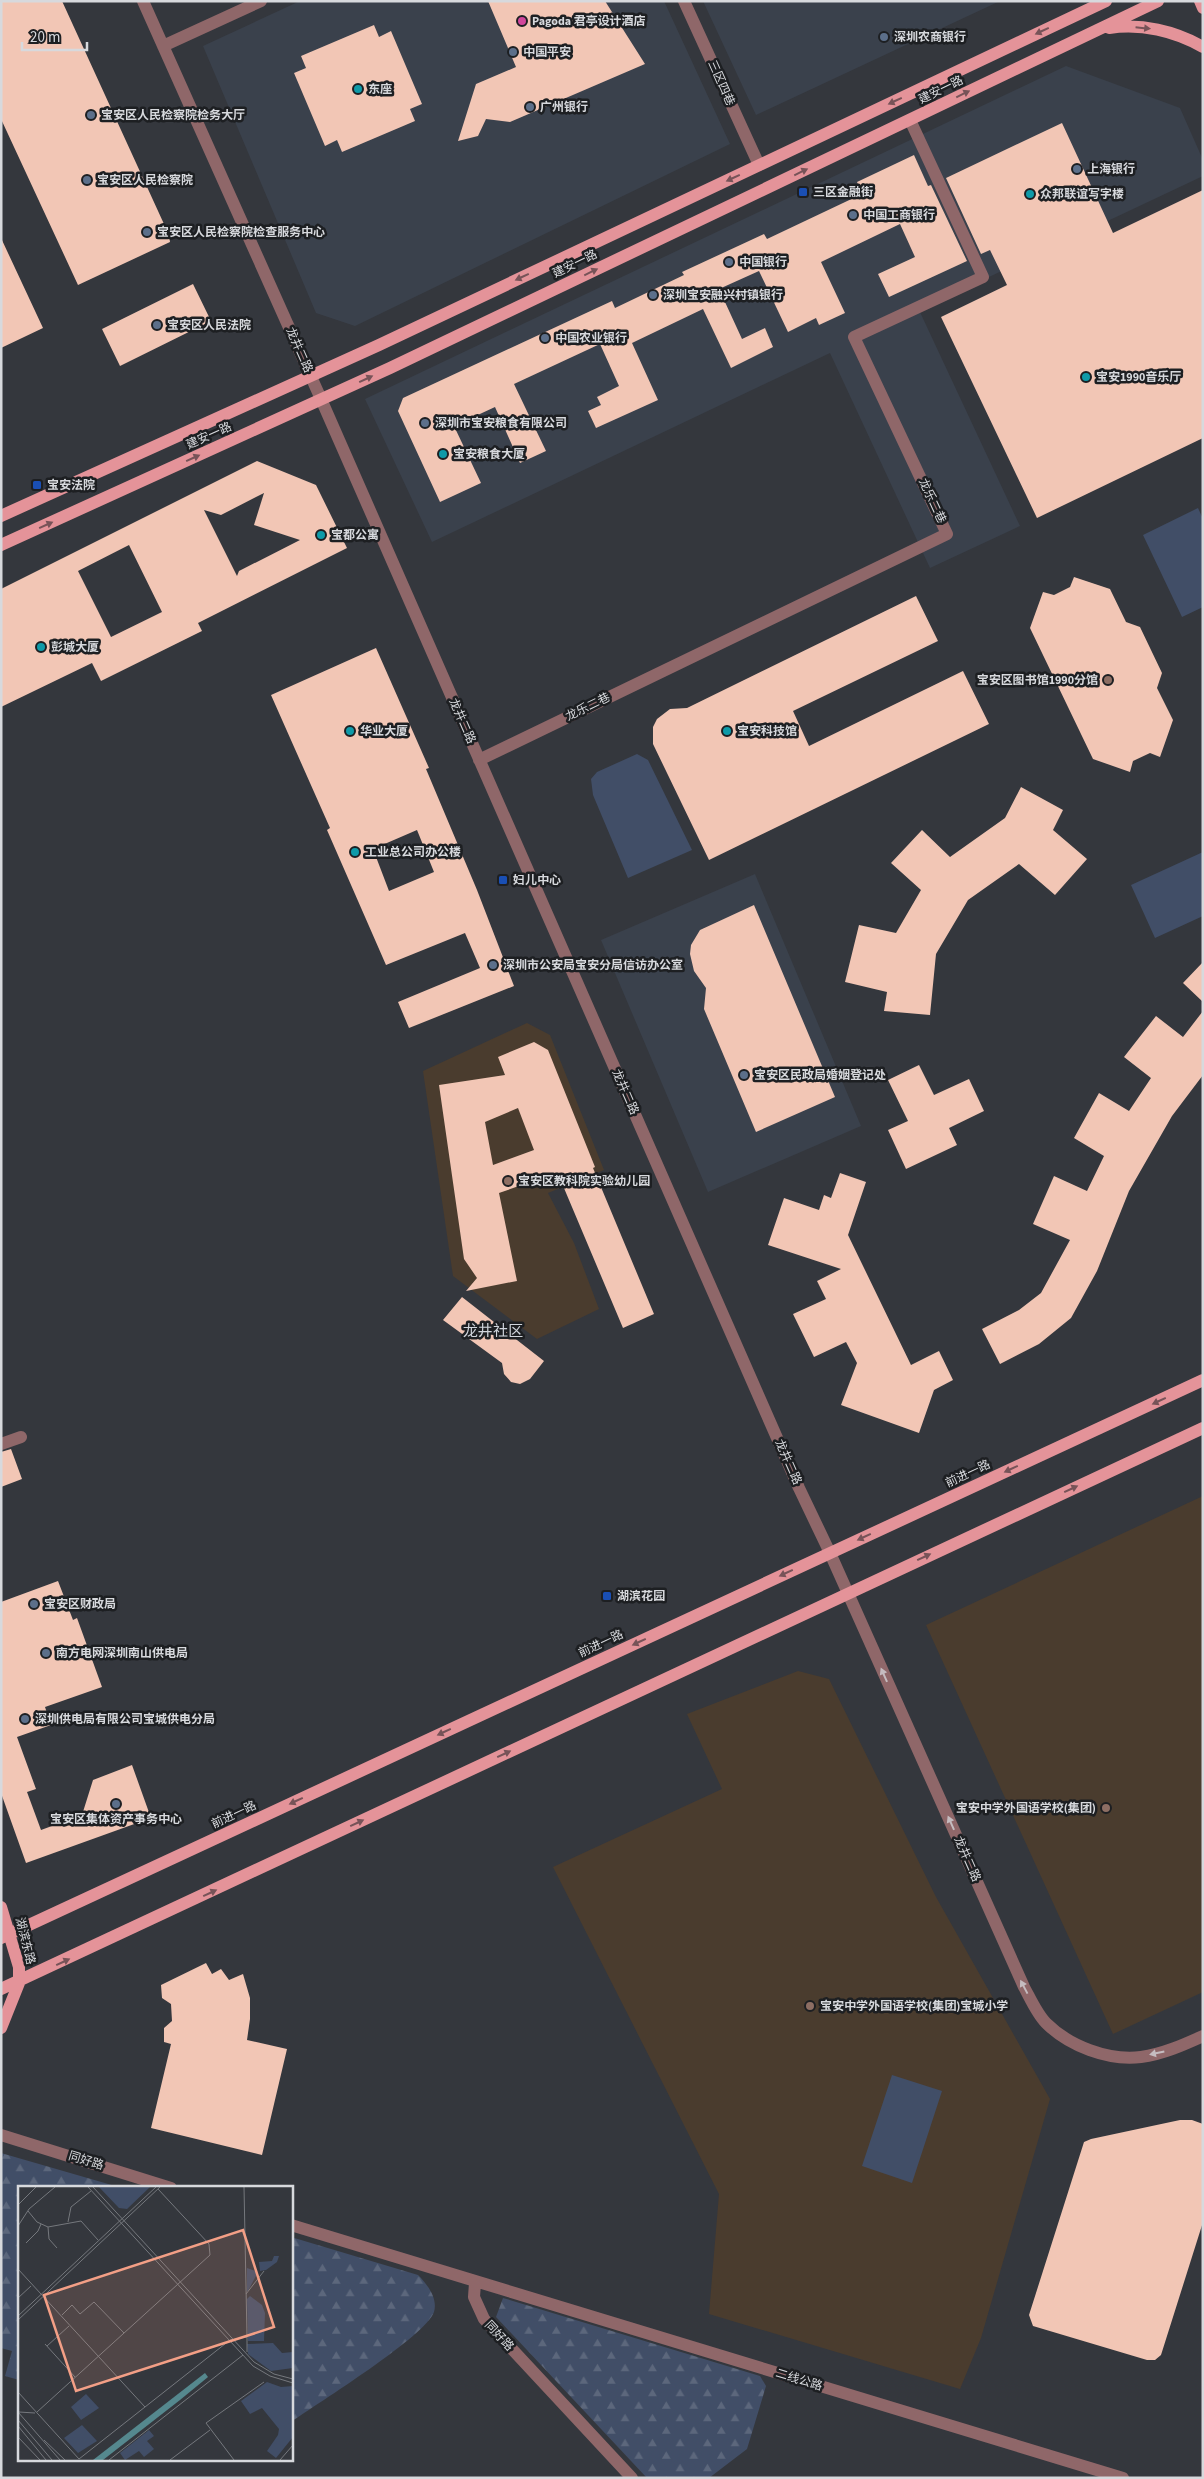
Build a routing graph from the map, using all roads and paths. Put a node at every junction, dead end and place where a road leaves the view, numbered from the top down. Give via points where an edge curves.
1 (142, 1) edge
2 (261, 1) edge
3 (684, 1) edge
4 (1098, 1) edge
5 (1106, 1) edge
6 (1158, 1) edge
7 (1200, 1) edge
8 (1203, 8) edge
9 (1086, 10) junction
10 (1095, 31) junction
11 (163, 46) junction
12 (1203, 47) edge
13 (910, 120) junction
14 (759, 165) junction
15 (310, 376) junction
16 (321, 400) junction
17 (1, 516) edge
18 (1, 545) edge
19 (479, 760) junction
20 (1203, 1380) edge
21 (1203, 1428) edge
22 (21, 1437) dead end
23 (1, 1444) edge
24 (830, 1553) junction
25 (848, 1592) junction
26 (1, 1907) edge
27 (6, 1936) edge
28 (19, 1983) junction
29 (1, 1990) edge
30 (1, 2028) edge
31 (1203, 2036) edge
32 (1, 2135) edge
33 (165, 2186) edge
34 (292, 2225) edge
35 (475, 2283) junction
36 (632, 2478) edge
37 (1123, 2478) edge

1 - 11 street, 龙井二路
2 - 11 street
3 - 14 street, 三区四巷
4 - 9 main road
5 - 9 main road, 建安一路
6 - 10 main road, 建安一路
7 - 8 main road
9 -> 14 main road, 建安一路
10 -> 12 main road via 1147,28 1179,36
13 -> 10 main road, 建安一路
11 - 15 street, 龙井二路
16 -> 13 main road, 建安一路
13 - 19 street, 龙乐二巷 via 983,277 854,337 947,534
14 -> 15 main road, 建安一路
15 - 16 street, 龙井二路
15 - 17 main road, 建安一路
18 -> 16 main road, 建安一路
16 - 19 street, 龙井二路
19 - 24 street, 龙井二路
20 -> 24 main road, 前进一路
25 -> 21 main road
22 - 23 street
24 - 25 street, 龙井二路
24 -> 27 main road, 前进一路
28 -> 25 main road
31 -> 25 street, 龙井二路 via 1170,2050 1140,2057 1106,2054 1076,2045 1045,2022 1024,1987
26 - 27 main road, 湖滨东路
27 - 28 main road, 湖滨东路 via 20,1967
28 - 29 main road
28 - 30 main road
32 - 33 street, 同好路
34 - 35 street
35 - 36 street, 同好路 via 474,2297 484,2319
35 - 37 street, 二线公路

